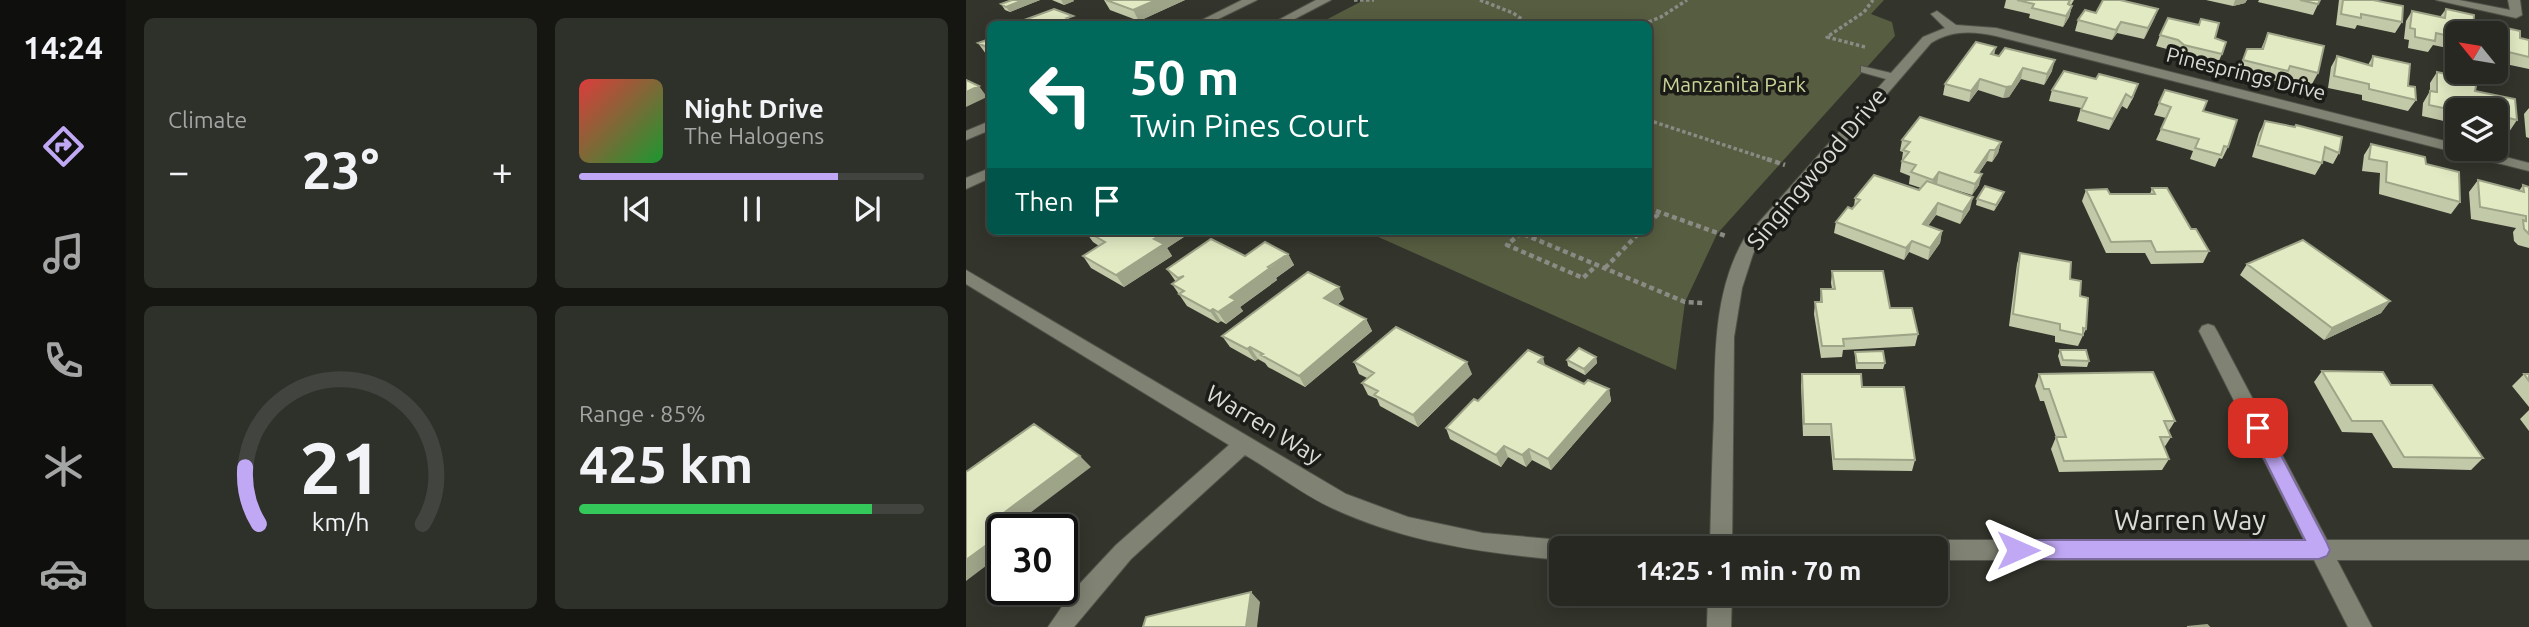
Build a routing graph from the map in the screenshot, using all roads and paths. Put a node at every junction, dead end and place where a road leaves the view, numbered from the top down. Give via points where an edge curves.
1 (1251, 0) edge
2 (1325, 0) edge
3 (1354, 0) edge
4 (1374, 0) edge
5 (1480, 0) edge
6 (1687, 0) edge
7 (1873, 0) edge
8 (2442, 0) edge
9 (2514, 0) edge
10 (1937, 14) dead end
11 (1206, 21) edge
12 (1283, 21) edge
13 (1525, 21) edge
14 (1651, 21) edge
15 (1952, 28) junction
16 (1910, 60) junction
17 (1865, 69) dead end
18 (1895, 78) junction
19 (1652, 121) edge
20 (987, 126) edge
21 (966, 136) edge
22 (2529, 167) edge
23 (1809, 173) junction
24 (987, 174) edge
25 (966, 184) edge
26 (1652, 209) edge
27 (1661, 212) junction
28 (1652, 220) edge
29 (1515, 235) edge
30 (1525, 235) edge
31 (1638, 235) edge
32 (1751, 243) junction
33 (1597, 265) junction
34 (1605, 268) junction
35 (966, 276) edge
36 (1728, 305) junction
37 (2208, 331) dead end
38 (1244, 444) junction
39 (1721, 536) edge
40 (1549, 549) edge
41 (1948, 550) edge
42 (2319, 550) junction
43 (2529, 550) edge
44 (1720, 606) edge
45 (1060, 627) edge
46 (1719, 627) edge
47 (2360, 627) edge

1 - 11 street
2 - 12 street
3 - 4 path
5 - 13 path
6 - 14 path
7 - 16 path via 1864,12 1827,37
8 - 9 street via 2516,15
10 - 15 street
15 - 16 street, Singingwood Drive via 1927,40
15 - 22 street, Pinesprings Drive via 1996,32
16 - 18 street, Singingwood Drive
17 - 18 street
18 - 23 street, Singingwood Drive
19 - 23 path
20 - 21 street
23 - 32 street, Singingwood Drive
24 - 25 street
26 - 27 path
27 - 28 path
27 - 32 path
29 - 33 path via 1507,245 1583,278
30 - 33 path
31 - 34 path
32 - 36 street, Singingwood Drive
33 - 34 path
34 - 36 path via 1685,302
35 - 38 street, Warren Way
36 - 39 street, Singingwood Drive
37 - 42 street
38 - 40 street, Warren Way via 1339,501 1408,527 1483,543
38 - 45 street via 1136,537 1087,589
41 - 42 street, Warren Way
42 - 43 street, Warren Way
42 - 47 street
44 - 46 street

